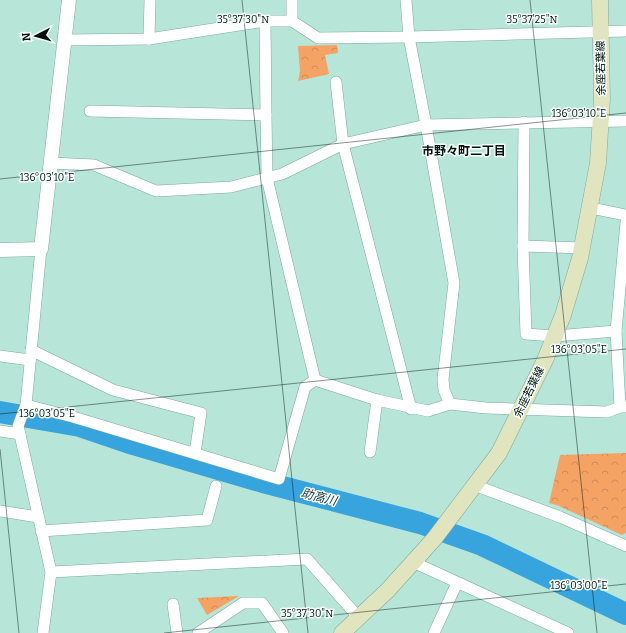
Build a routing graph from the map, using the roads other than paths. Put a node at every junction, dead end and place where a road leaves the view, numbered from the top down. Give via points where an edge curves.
1 (69, 0) edge
2 (150, 0) edge
3 (292, 0) edge
4 (406, 0) edge
5 (600, 0) edge
6 (265, 21) junction
7 (292, 21) junction
8 (626, 31) edge
9 (601, 32) junction
10 (409, 37) junction
11 (149, 39) junction
12 (66, 40) junction
13 (336, 82) dead end
14 (90, 110) dead end
15 (266, 115) junction
16 (524, 122) junction
17 (600, 122) junction
18 (626, 122) edge
19 (426, 125) junction
20 (343, 144) junction
21 (51, 163) junction
22 (267, 178) junction
23 (591, 208) junction
24 (626, 216) edge
25 (626, 222) edge
26 (523, 246) junction
27 (582, 248) junction
28 (41, 249) junction
29 (0, 250) edge
30 (616, 332) junction
31 (555, 336) junction
32 (30, 355) junction
33 (0, 356) edge
34 (315, 380) junction
35 (377, 400) junction
36 (450, 404) junction
37 (25, 407) junction
38 (623, 407) edge
39 (411, 409) junction
40 (521, 410) junction
41 (19, 430) junction
42 (0, 431) edge
43 (370, 452) dead end
44 (195, 454) junction
45 (474, 485) junction
46 (216, 486) dead end
47 (0, 511) edge
48 (38, 518) junction
49 (41, 531) junction
50 (626, 546) edge
51 (413, 562) junction
52 (51, 572) junction
53 (457, 583) junction
54 (173, 604) dead end
55 (359, 618) junction
56 (42, 633) edge
57 (177, 633) edge
58 (198, 633) edge
59 (283, 633) edge
60 (342, 633) edge
61 (434, 633) edge
62 (568, 633) edge

1 - 12 street
2 - 11 street
3 - 7 street
4 - 10 street
5 - 9 main road, 余座若葉線
6 - 7 street
6 - 11 street
6 - 15 street
7 - 10 street via 318,38
8 - 9 street
9 - 10 street
9 - 17 main road, 余座若葉線
10 - 19 street
11 - 12 street
12 - 21 street
13 - 20 street
14 - 15 street
15 - 22 street
16 - 17 street
16 - 19 street
16 - 26 street
17 - 18 street
17 - 23 main road, 余座若葉線 via 598,163
19 - 20 street
19 - 36 street via 454,283 443,379 444,390
20 - 22 street via 282,174
20 - 39 street
21 - 22 street via 94,165 156,191 230,187
21 - 28 street
22 - 34 street
23 - 24 street
23 - 27 main road, 余座若葉線
25 - 30 street
26 - 27 street
26 - 31 street via 526,334
27 - 31 main road, 余座若葉線
28 - 29 street
28 - 32 street
30 - 31 street
30 - 38 street
31 - 40 main road, 余座若葉線
32 - 33 street
32 - 37 street
32 - 44 street via 113,390 201,413
34 - 35 street
34 - 44 street via 305,387 279,479
35 - 39 street
35 - 43 street
36 - 39 street via 428,411
36 - 40 street
37 - 41 street
37 - 44 street via 73,417
38 - 40 street via 607,412
40 - 45 main road, 余座若葉線 via 499,453
41 - 42 street
41 - 48 street
45 - 50 street via 560,517
45 - 51 main road, 余座若葉線 via 434,539
46 - 49 street via 207,520
47 - 48 street
48 - 49 street
49 - 52 street
51 - 53 street
51 - 55 main road, 余座若葉線
52 - 55 street via 307,559
52 - 56 street
53 - 61 street
53 - 62 street
54 - 57 street
55 - 60 main road, 余座若葉線
58 - 59 street via 243,602 262,603

